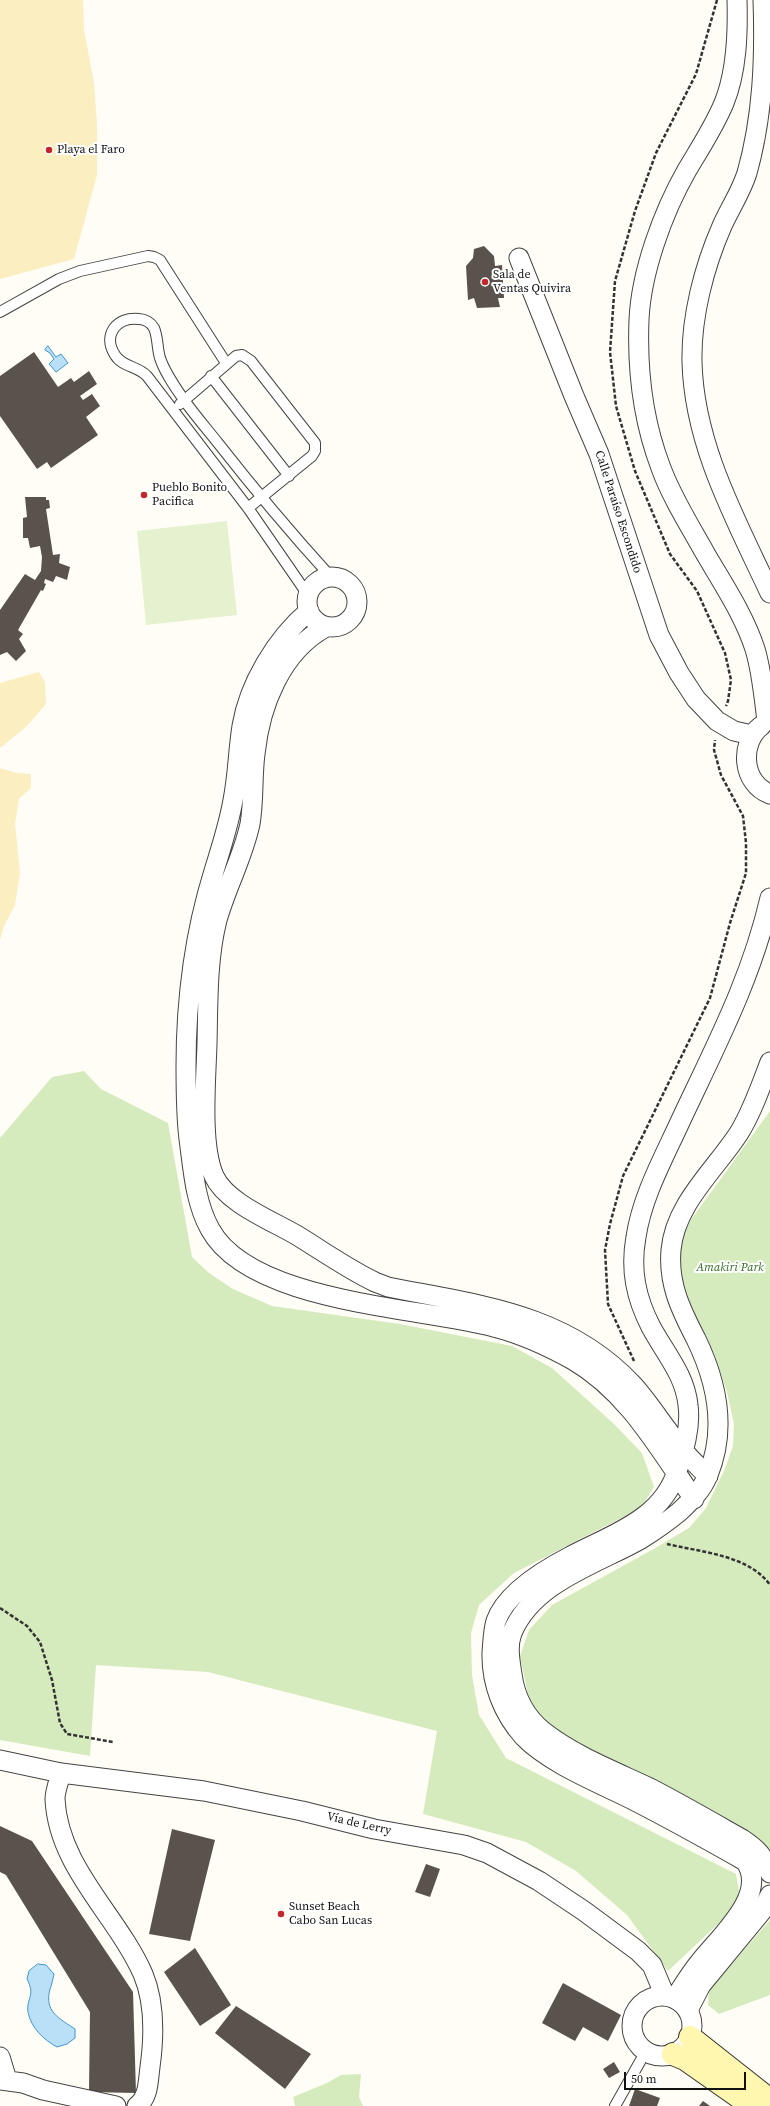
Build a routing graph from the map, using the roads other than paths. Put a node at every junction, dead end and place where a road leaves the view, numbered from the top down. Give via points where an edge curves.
1 (737, 0) edge
2 (763, 0) edge
3 (519, 258) dead end
4 (0, 312) edge
5 (226, 364) junction
6 (211, 376) junction
7 (185, 400) junction
8 (174, 410) junction
9 (289, 476) junction
10 (261, 499) junction
11 (248, 508) junction
12 (331, 577) junction
13 (770, 593) edge
14 (308, 603) junction
15 (326, 627) junction
16 (769, 721) edge
17 (752, 735) junction
18 (770, 794) edge
19 (770, 898) edge
20 (770, 1062) edge
21 (682, 1450) junction
22 (676, 1474) junction
23 (708, 1476) junction
24 (694, 1499) junction
25 (0, 1760) edge
26 (61, 1773) junction
27 (770, 1873) edge
28 (770, 1895) edge
29 (676, 2001) junction
30 (690, 2037) junction
31 (646, 2051) junction
32 (673, 2054) junction
33 (0, 2057) edge
34 (3, 2080) edge
35 (770, 2100) edge
36 (116, 2106) edge
37 (137, 2106) edge
38 (615, 2106) edge
39 (752, 2106) edge

1 - 16 street via 734,63 725,101 708,136 686,171 661,226 644,285 639,319 640,379 646,419 661,468 674,497 742,618 755,650
2 - 13 street via 762,79 758,121 746,174 722,227 701,290 692,362 701,426 709,453 746,545
3 - 17 street, Calle Paraíso Escondido via 599,454 659,635 688,686 717,721 734,731
4 - 5 lane via 59,279 80,271 136,258 154,257 160,260
5 - 6 lane
5 - 9 lane via 242,354 251,361 315,443 316,451
6 - 7 lane
6 - 9 lane
7 - 8 lane
7 - 8 lane via 164,368 154,329 150,323 136,318 118,324 112,329 111,347 115,356 121,362 142,371
7 - 10 lane
8 - 11 lane
9 - 10 lane
10 - 11 lane
10 - 12 lane
11 - 14 lane
12 - 14 street via 317,582
12 - 15 street via 352,586 357,597 357,609 354,616 341,626
14 - 15 street via 315,621
14 - 22 street via 261,673 248,702 232,806 206,898 193,956 186,1034 187,1121 197,1190 210,1230 233,1256 249,1267 286,1283 346,1298 494,1327 551,1348 602,1380 656,1442
15 - 21 street via 301,644 287,663 266,703 257,737 250,824 218,920 212,947 205,1091 207,1152 214,1178 247,1207 363,1276 388,1287 525,1316 590,1348 638,1392
16 - 17 street
17 - 18 street via 747,748 749,774 757,785
19 - 21 street via 744,986 653,1182 636,1235 633,1267 637,1292 652,1328 684,1382 689,1422
20 - 23 street via 745,1122 696,1191 676,1227 672,1241 671,1268 674,1290 716,1391 719,1431
21 - 22 street
21 - 23 street
22 - 24 street
22 - 29 street via 665,1495 646,1516 552,1566 525,1585 497,1618 493,1631 492,1658 496,1687 503,1705 517,1727 537,1748 576,1772 690,1830 745,1862 752,1869 753,1890 746,1908 698,1963
23 - 24 street
24 - 27 street via 643,1538 544,1592 520,1617 511,1635 509,1653 512,1678 527,1716 543,1731 572,1751 654,1790 742,1839 765,1858
25 - 26 street, Vía de Lerry
26 - 29 street, Vía de Lerry via 204,1791 374,1829 464,1845 487,1853 539,1881 638,1951 652,1965
26 - 37 street via 55,1798 67,1851 128,1948 143,1975 148,1991 152,2016 151,2061 146,2092 143,2101
28 - 29 street via 762,1911 701,1985
29 - 30 street via 692,2021
29 - 31 street via 655,1996 639,2007 632,2026 639,2045
30 - 32 street via 681,2050
30 - 35 street
31 - 32 street via 655,2055
31 - 38 lane
32 - 39 street via 685,2059
33 - 34 street
34 - 36 street

